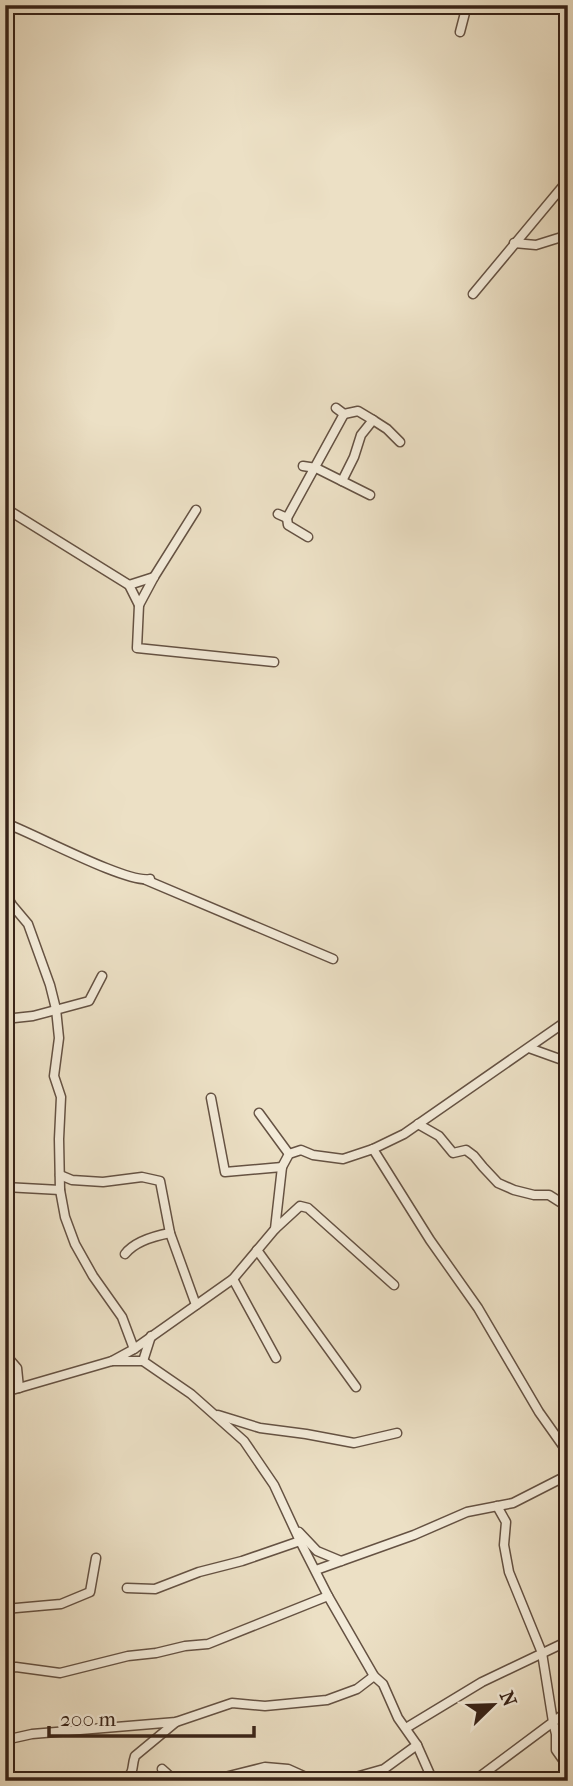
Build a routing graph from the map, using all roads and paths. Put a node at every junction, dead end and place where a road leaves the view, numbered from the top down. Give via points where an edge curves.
1 (467, 5) edge
2 (460, 32) dead end
3 (568, 180) edge
4 (568, 235) edge
5 (514, 243) junction
6 (473, 293) dead end
7 (373, 420) junction
8 (400, 442) dead end
9 (303, 466) dead end
10 (316, 468) junction
11 (342, 481) junction
12 (370, 495) dead end
13 (5, 508) edge
14 (197, 510) dead end
15 (278, 514) dead end
16 (287, 519) junction
17 (308, 537) dead end
18 (154, 577) junction
19 (130, 585) junction
20 (139, 605) junction
21 (274, 662) dead end
22 (5, 822) edge
23 (5, 893) edge
24 (9, 903) edge
25 (332, 959) dead end
26 (102, 976) dead end
27 (57, 1009) junction
28 (5, 1019) edge
29 (568, 1020) edge
30 (528, 1048) junction
31 (568, 1062) edge
32 (211, 1098) dead end
33 (259, 1113) dead end
34 (418, 1124) junction
35 (373, 1149) junction
36 (289, 1154) junction
37 (282, 1167) junction
38 (60, 1175) junction
39 (5, 1187) edge
40 (60, 1189) junction
41 (568, 1207) edge
42 (275, 1229) junction
43 (170, 1234) junction
44 (257, 1250) junction
45 (125, 1254) dead end
46 (233, 1279) junction
47 (394, 1285) dead end
48 (196, 1306) junction
49 (150, 1336) junction
50 (134, 1349) junction
51 (5, 1354) edge
52 (276, 1358) dead end
53 (112, 1361) junction
54 (143, 1361) junction
55 (356, 1387) dead end
56 (19, 1388) junction
57 (5, 1392) edge
58 (215, 1414) junction
59 (397, 1433) dead end
60 (564, 1440) edge
61 (568, 1453) edge
62 (568, 1475) edge
63 (497, 1506) junction
64 (294, 1528) junction
65 (300, 1541) junction
66 (96, 1558) dead end
67 (341, 1561) junction
68 (316, 1570) junction
69 (127, 1588) dead end
70 (328, 1596) junction
71 (5, 1609) edge
72 (568, 1642) edge
73 (542, 1653) junction
74 (5, 1668) edge
75 (374, 1676) junction
76 (568, 1711) edge
77 (176, 1722) junction
78 (553, 1722) junction
79 (406, 1728) junction
80 (5, 1740) edge
81 (416, 1745) junction
82 (568, 1767) edge
83 (162, 1769) dead end
84 (119, 1781) edge
85 (180, 1781) edge
86 (209, 1781) edge
87 (433, 1781) edge
88 (474, 1781) edge

1 - 2 street
3 - 5 street
4 - 5 street via 536,244
5 - 6 street
7 - 8 street
7 - 10 street via 358,411 340,411
7 - 11 street via 361,435
9 - 10 street
10 - 11 street
10 - 16 street
11 - 12 street
13 - 19 street
14 - 18 street
15 - 16 street
16 - 17 street via 288,525
18 - 19 street
18 - 20 street
19 - 20 street
20 - 21 street via 137,648
22 - 25 street
23 - 24 street
24 - 27 street via 28,924
26 - 27 street via 89,1002
27 - 28 street
27 - 38 street via 54,1076 61,1097
29 - 30 street
30 - 31 street
30 - 34 street
32 - 37 street via 225,1172
33 - 36 street
34 - 35 street
34 - 41 street via 439,1136 453,1153 466,1150 498,1183 549,1195
35 - 36 street via 343,1159 301,1150
35 - 60 street via 478,1308 538,1412
36 - 37 street
37 - 42 street
38 - 40 street
38 - 43 street via 103,1182 142,1177 160,1181
39 - 40 street
40 - 50 street via 75,1244 122,1317
42 - 44 street
42 - 47 street via 300,1206 308,1208
43 - 45 street via 153,1236
43 - 48 street
44 - 46 street
44 - 55 street
46 - 48 street
46 - 52 street
48 - 49 street
49 - 50 street
49 - 54 street
50 - 53 street
51 - 56 street via 17,1368
53 - 54 street
53 - 56 street
54 - 58 street
56 - 57 street
58 - 59 street via 260,1428 354,1443
58 - 64 street via 244,1441 274,1485
60 - 61 street
62 - 63 street via 513,1503
63 - 67 street via 467,1512
63 - 73 street via 506,1522 509,1573
64 - 65 street
64 - 67 street via 317,1551
65 - 68 street
65 - 69 street via 155,1589
66 - 71 street via 90,1592 61,1604
67 - 68 street
68 - 70 street
70 - 74 street via 208,1644 60,1673
70 - 75 street
72 - 73 street
73 - 78 street
73 - 79 street via 482,1682
75 - 77 street via 358,1689 327,1700 265,1706 232,1703
75 - 79 street
76 - 78 street
77 - 80 street
77 - 84 street via 135,1756 130,1775
78 - 82 street via 556,1751
78 - 88 street
79 - 81 street
81 - 86 street via 384,1769 345,1780 308,1778 288,1769 265,1767
81 - 87 street
83 - 85 street

